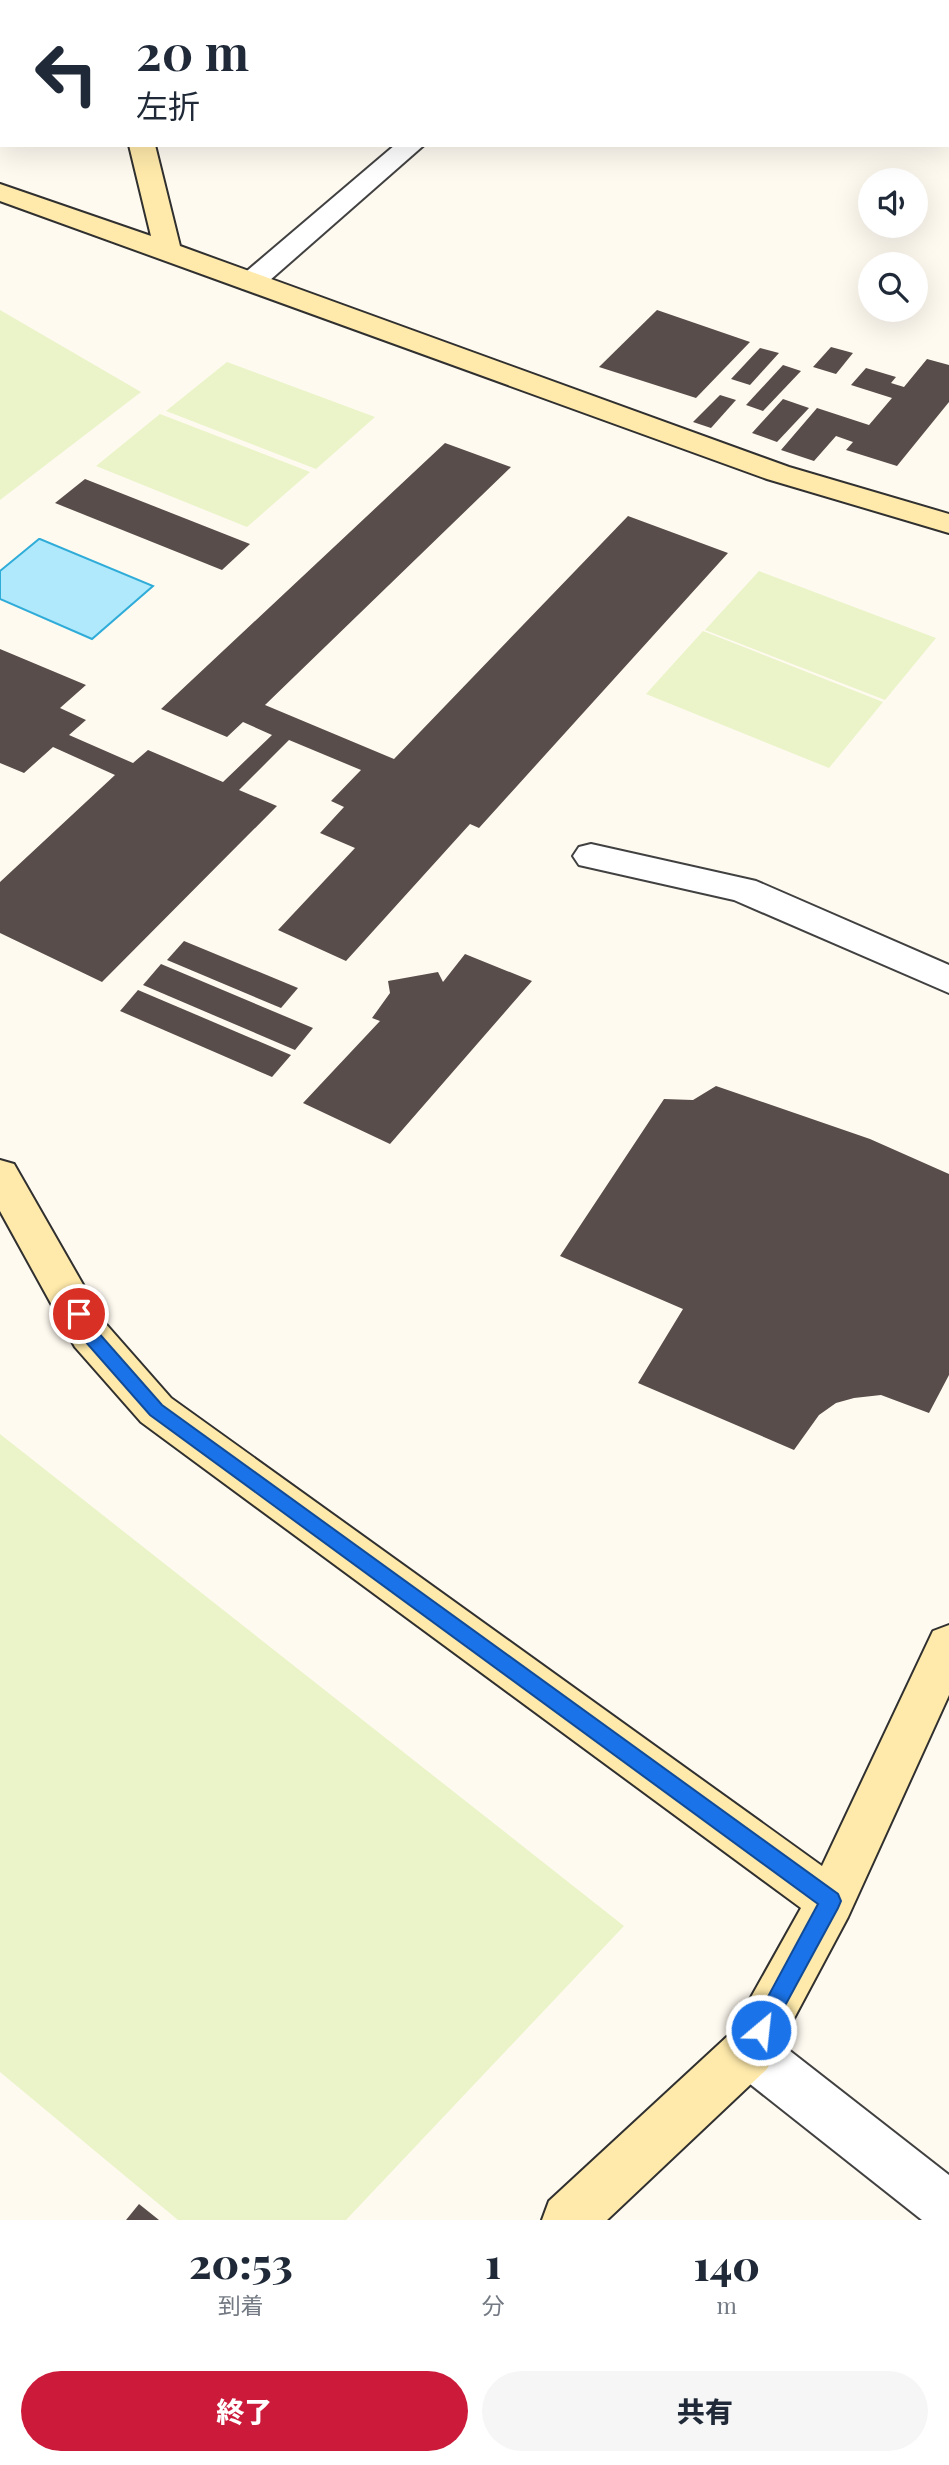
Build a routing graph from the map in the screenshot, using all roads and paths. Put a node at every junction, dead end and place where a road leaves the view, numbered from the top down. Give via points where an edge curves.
1 (142, 147) edge
2 (409, 147) edge
3 (0, 192) edge
4 (168, 251) junction
5 (251, 282) junction
6 (949, 524) edge
7 (591, 856) dead end
8 (949, 980) edge
9 (0, 1175) edge
10 (949, 1645) edge
11 (831, 1901) junction
12 (749, 2051) junction
13 (949, 2208) edge
14 (568, 2220) edge

1 - 4 street
2 - 5 street
3 - 4 street
4 - 5 street
5 - 6 street via 778,474
7 - 8 street via 743,890
9 - 11 street via 90,1335 156,1410
10 - 11 street
11 - 12 street
12 - 13 street
12 - 14 street

